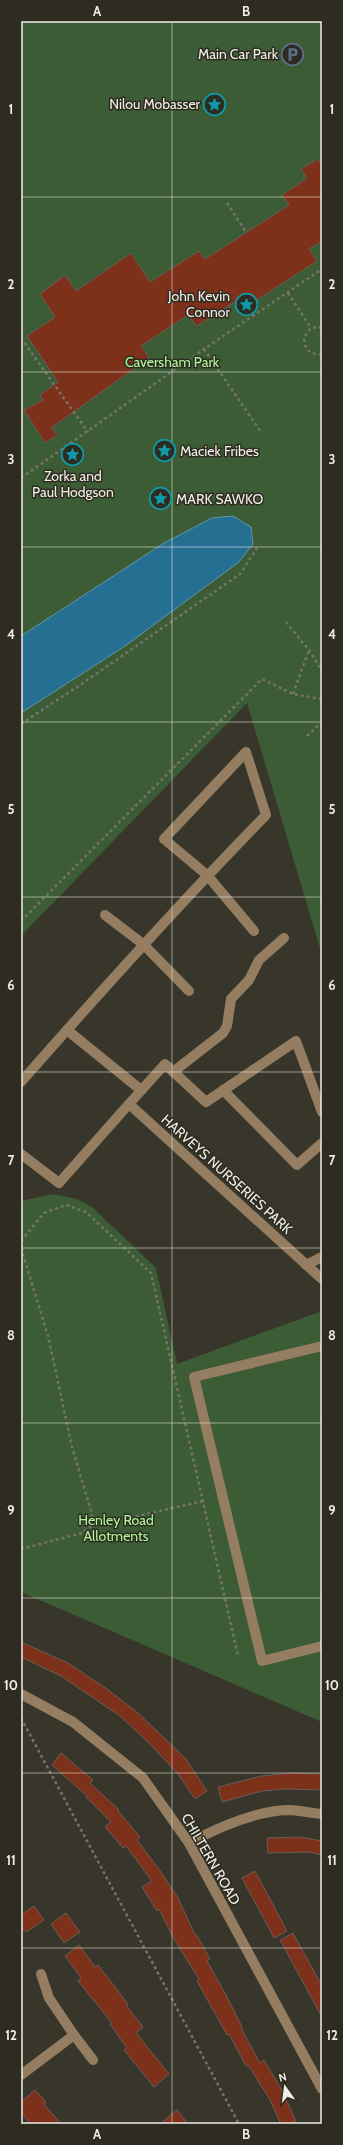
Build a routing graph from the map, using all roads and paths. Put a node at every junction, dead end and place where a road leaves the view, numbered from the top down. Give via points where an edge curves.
1 (227, 203) dead end
2 (246, 232) dead end
3 (322, 270) edge
4 (288, 293) junction
5 (322, 327) edge
6 (310, 328) junction
7 (21, 338) edge
8 (204, 349) junction
9 (322, 354) edge
10 (88, 432) junction
11 (261, 432) dead end
12 (21, 478) edge
13 (259, 545) dead end
14 (286, 622) dead end
15 (309, 650) junction
16 (322, 671) edge
17 (293, 694) junction
18 (322, 699) edge
19 (322, 722) edge
20 (21, 724) edge
21 (307, 736) dead end
22 (207, 875) junction
23 (104, 915) dead end
24 (21, 922) edge
25 (254, 931) dead end
26 (284, 938) dead end
27 (143, 944) junction
28 (189, 991) dead end
29 (67, 1030) junction
30 (173, 1072) junction
31 (21, 1082) edge
32 (141, 1090) junction
33 (223, 1090) junction
34 (129, 1104) junction
35 (322, 1112) edge
36 (322, 1143) edge
37 (21, 1154) edge
38 (21, 1241) edge
39 (21, 1248) edge
40 (322, 1257) edge
41 (306, 1265) junction
42 (322, 1279) edge
43 (322, 1346) edge
44 (202, 1501) junction
45 (90, 1527) junction
46 (21, 1549) edge
47 (322, 1646) edge
48 (238, 1656) dead end
49 (21, 1694) edge
50 (21, 1718) edge
51 (322, 1814) edge
52 (189, 1843) junction
53 (41, 1974) dead end
54 (74, 2035) junction
55 (93, 2060) dead end
56 (21, 2075) edge
57 (322, 2089) edge
58 (239, 2124) edge

1 - 2 path
3 - 4 path
4 - 6 path
4 - 8 path
5 - 6 path
6 - 9 path via 304,344 311,353
7 - 10 path
8 - 10 path
8 - 11 path
10 - 12 path
13 - 20 path via 240,574
14 - 15 path
15 - 16 path
15 - 17 path
17 - 18 path
17 - 24 path via 262,679
19 - 21 path
22 - 22 street via 164,838 246,752 266,815
22 - 25 street
22 - 27 street
23 - 27 street
26 - 30 street via 259,960 249,980 231,999 227,1026 223,1033
27 - 28 street
27 - 29 street
29 - 31 street
29 - 32 street
30 - 32 street via 165,1064
30 - 33 street via 206,1102
32 - 34 street
33 - 35 street via 296,1041
33 - 36 street via 297,1165
34 - 37 street via 59,1183
34 - 41 street, HARVEYS NURSERIES PARK
38 - 44 path via 44,1213 66,1205 86,1212 151,1273
39 - 45 path via 48,1336 72,1447 92,1514
40 - 41 street
41 - 42 street, HARVEYS NURSERIES PARK
43 - 47 street via 194,1377 262,1661
44 - 45 path
44 - 48 path
45 - 46 path via 82,1532
49 - 52 street, CHILTERN ROAD via 73,1722 143,1778
50 - 58 path
51 - 52 street via 290,1810 248,1817
52 - 57 street, CHILTERN ROAD
53 - 54 street via 49,1998
54 - 55 street
54 - 56 street

